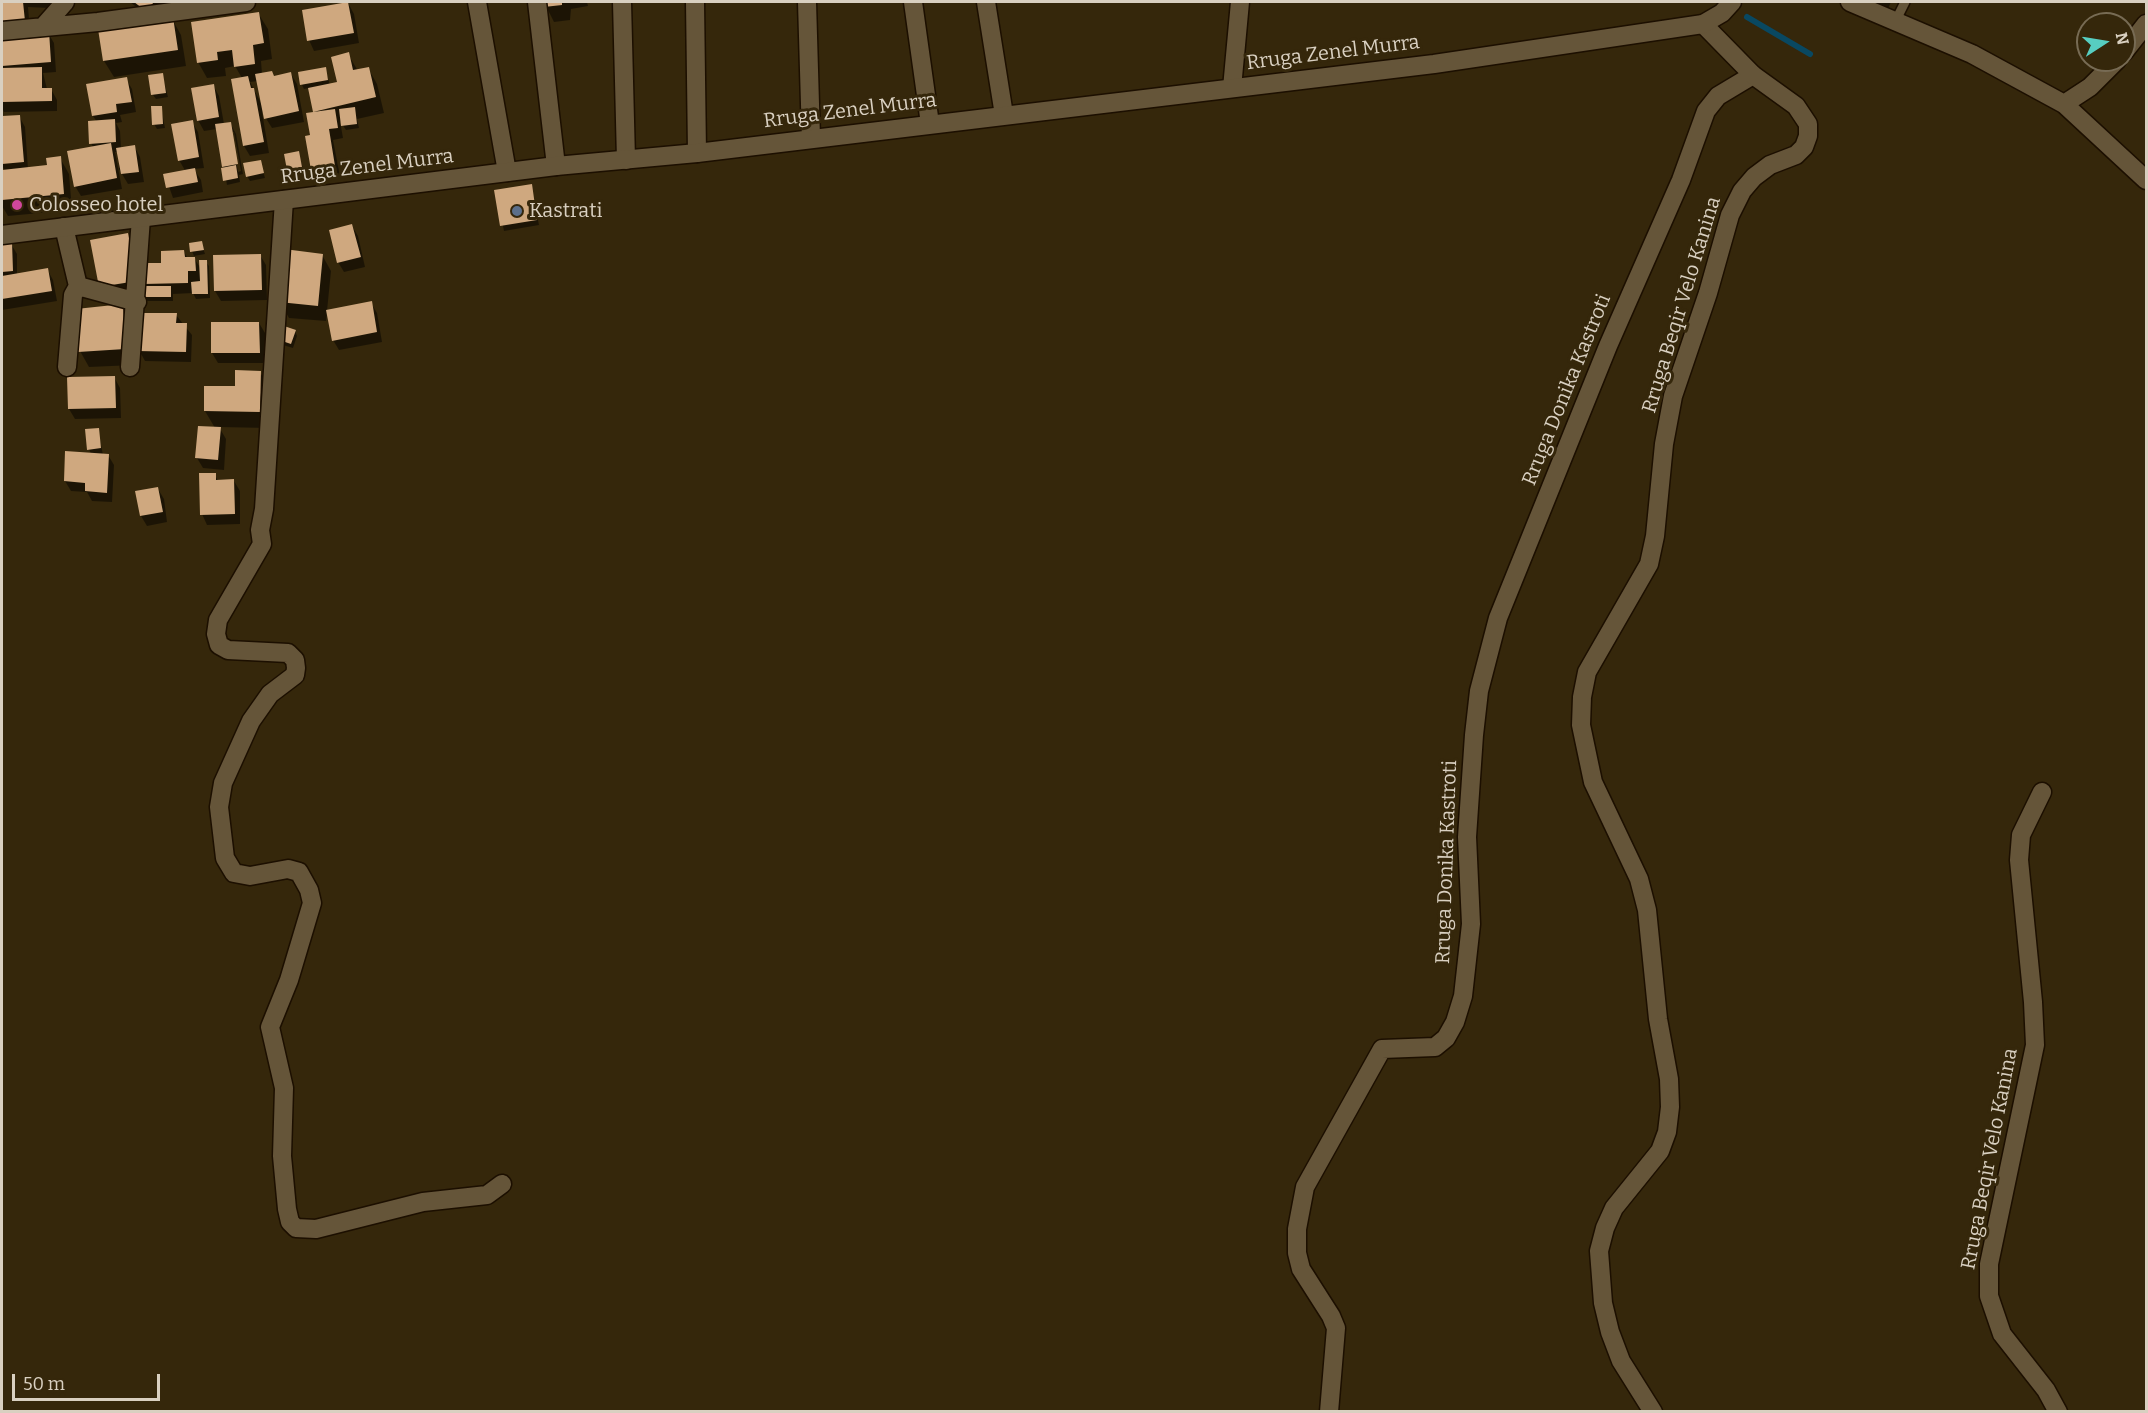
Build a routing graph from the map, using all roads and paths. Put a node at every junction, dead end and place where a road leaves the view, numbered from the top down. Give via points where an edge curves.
1 (65, 2) edge
2 (244, 2) edge
3 (477, 2) edge
4 (537, 2) edge
5 (622, 2) edge
6 (695, 2) edge
7 (807, 2) edge
8 (914, 2) edge
9 (986, 2) edge
10 (1240, 2) edge
11 (1732, 2) edge
12 (1850, 2) edge
13 (1905, 2) edge
14 (1896, 20) junction
15 (1703, 24) junction
16 (2146, 24) edge
17 (43, 27) junction
18 (2, 31) edge
19 (2136, 37) edge
20 (2105, 72) edge
21 (1753, 75) junction
22 (1232, 88) junction
23 (2064, 104) junction
24 (1005, 116) junction
25 (930, 124) junction
26 (812, 138) junction
27 (697, 153) junction
28 (626, 160) junction
29 (556, 166) junction
30 (507, 172) junction
31 (2146, 180) edge
32 (284, 200) junction
33 (141, 218) junction
34 (64, 228) junction
35 (2, 235) edge
36 (78, 286) junction
37 (137, 302) junction
38 (68, 367) dead end
39 (130, 367) dead end
40 (2042, 792) dead end
41 (502, 1184) dead end
42 (1329, 1412) edge
43 (1653, 1412) edge
44 (2058, 1412) edge

1 - 17 street
2 - 17 street
3 - 30 street
4 - 29 street
5 - 28 street
6 - 27 street
7 - 26 street
8 - 25 street
9 - 24 street
10 - 22 street
11 - 15 street
12 - 14 street
13 - 14 lane
14 - 23 street via 1972,54
15 - 21 street
15 - 22 street, Rruga Zenel Murra via 1434,64
16 - 19 street
17 - 18 street
20 - 23 street
21 - 42 street, Rruga Donika Kastroti via 1718,96 1706,111 1681,180 1608,346 1498,618 1479,691 1474,735 1467,837 1471,924 1463,996 1455,1022 1435,1047 1382,1049 1305,1187 1298,1217 1297,1253 1301,1269 1336,1328
21 - 43 street, Rruga Beqir Velo Kanina via 1796,106 1808,124 1808,136 1796,155 1770,165 1742,191 1730,215 1673,396 1649,564 1587,672 1582,697 1581,725 1593,782 1635,870 1647,910 1658,1019 1669,1079 1671,1107 1667,1132 1659,1151 1614,1208 1599,1251 1603,1303 1610,1332 1621,1361
22 - 24 street, Rruga Zenel Murra
23 - 31 street
24 - 25 street, Rruga Zenel Murra
25 - 26 street, Rruga Zenel Murra
26 - 27 street, Rruga Zenel Murra
27 - 28 street, Rruga Zenel Murra
28 - 29 street, Rruga Zenel Murra
29 - 30 street, Rruga Zenel Murra
30 - 32 street, Rruga Zenel Murra
32 - 33 street, Rruga Zenel Murra
32 - 41 street via 262,544 218,620 216,634 219,645 228,650 288,653 296,668 295,675 270,694 251,721 222,783 219,807 225,858 234,873 250,876 288,869 299,872 312,903 270,1027 284,1088 282,1156 287,1209 296,1228 316,1229 423,1202 479,1197
33 - 34 street, Rruga Zenel Murra
33 - 37 street
34 - 35 street, Rruga Zenel Murra
34 - 36 street
36 - 37 street
36 - 38 street via 73,295
37 - 39 street
40 - 44 street, Rruga Beqir Velo Kanina via 2021,835 2019,860 2035,1045 1989,1264 1989,1296 2002,1334 2046,1390

